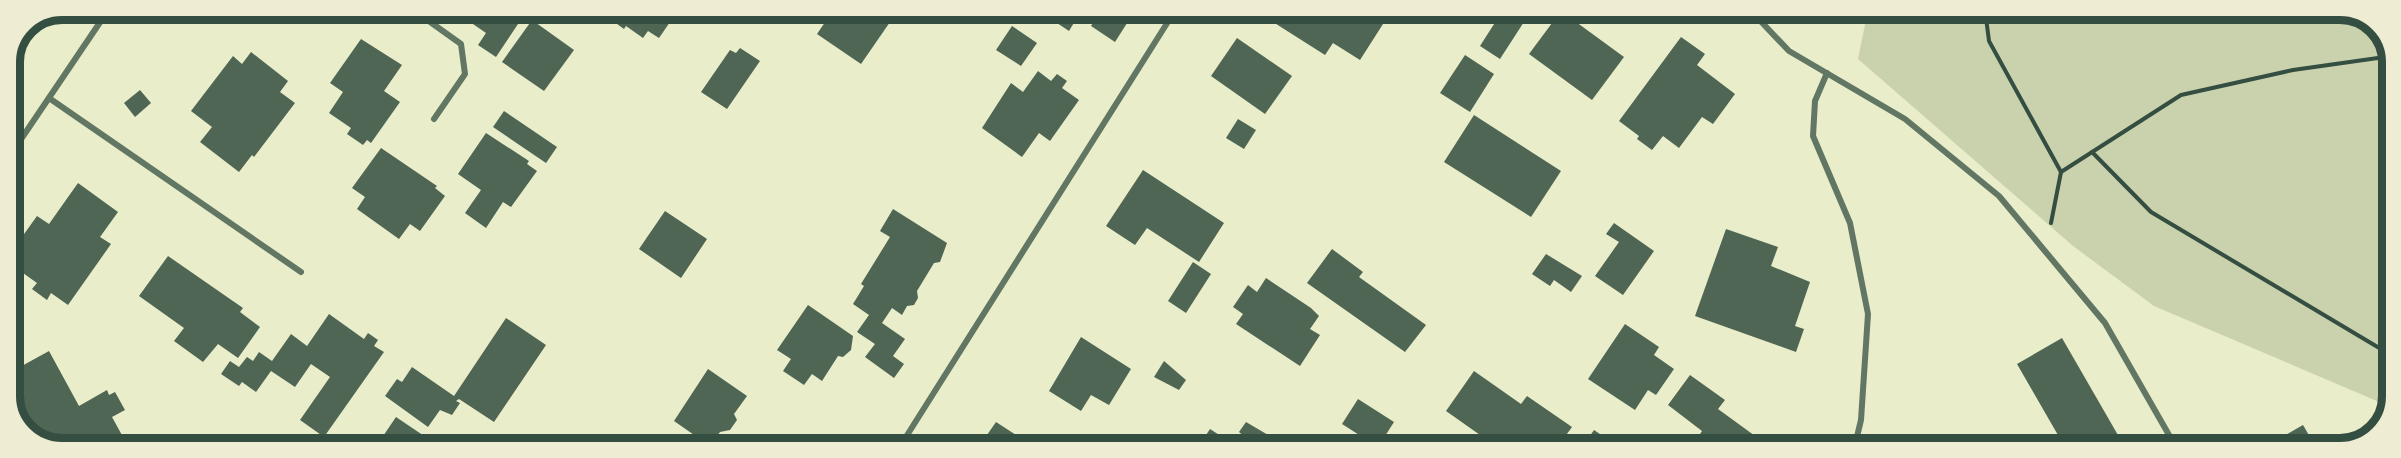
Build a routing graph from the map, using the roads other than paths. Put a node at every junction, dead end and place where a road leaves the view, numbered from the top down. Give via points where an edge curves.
1 (102, 20) edge
2 (427, 20) edge
3 (1169, 20) edge
4 (1760, 20) edge
5 (1827, 73) junction
6 (49, 98) junction
7 (434, 119) dead end
8 (20, 141) edge
9 (301, 272) dead end
10 (905, 438) edge
11 (1857, 438) edge
12 (2171, 438) edge

1 - 6 street
2 - 7 street via 460,44 465,74
3 - 10 street
4 - 5 street via 1789,51
5 - 11 street via 1815,101 1813,136 1850,223 1868,314
5 - 12 street via 1905,119 1999,196 2105,323
6 - 8 street
6 - 9 street

